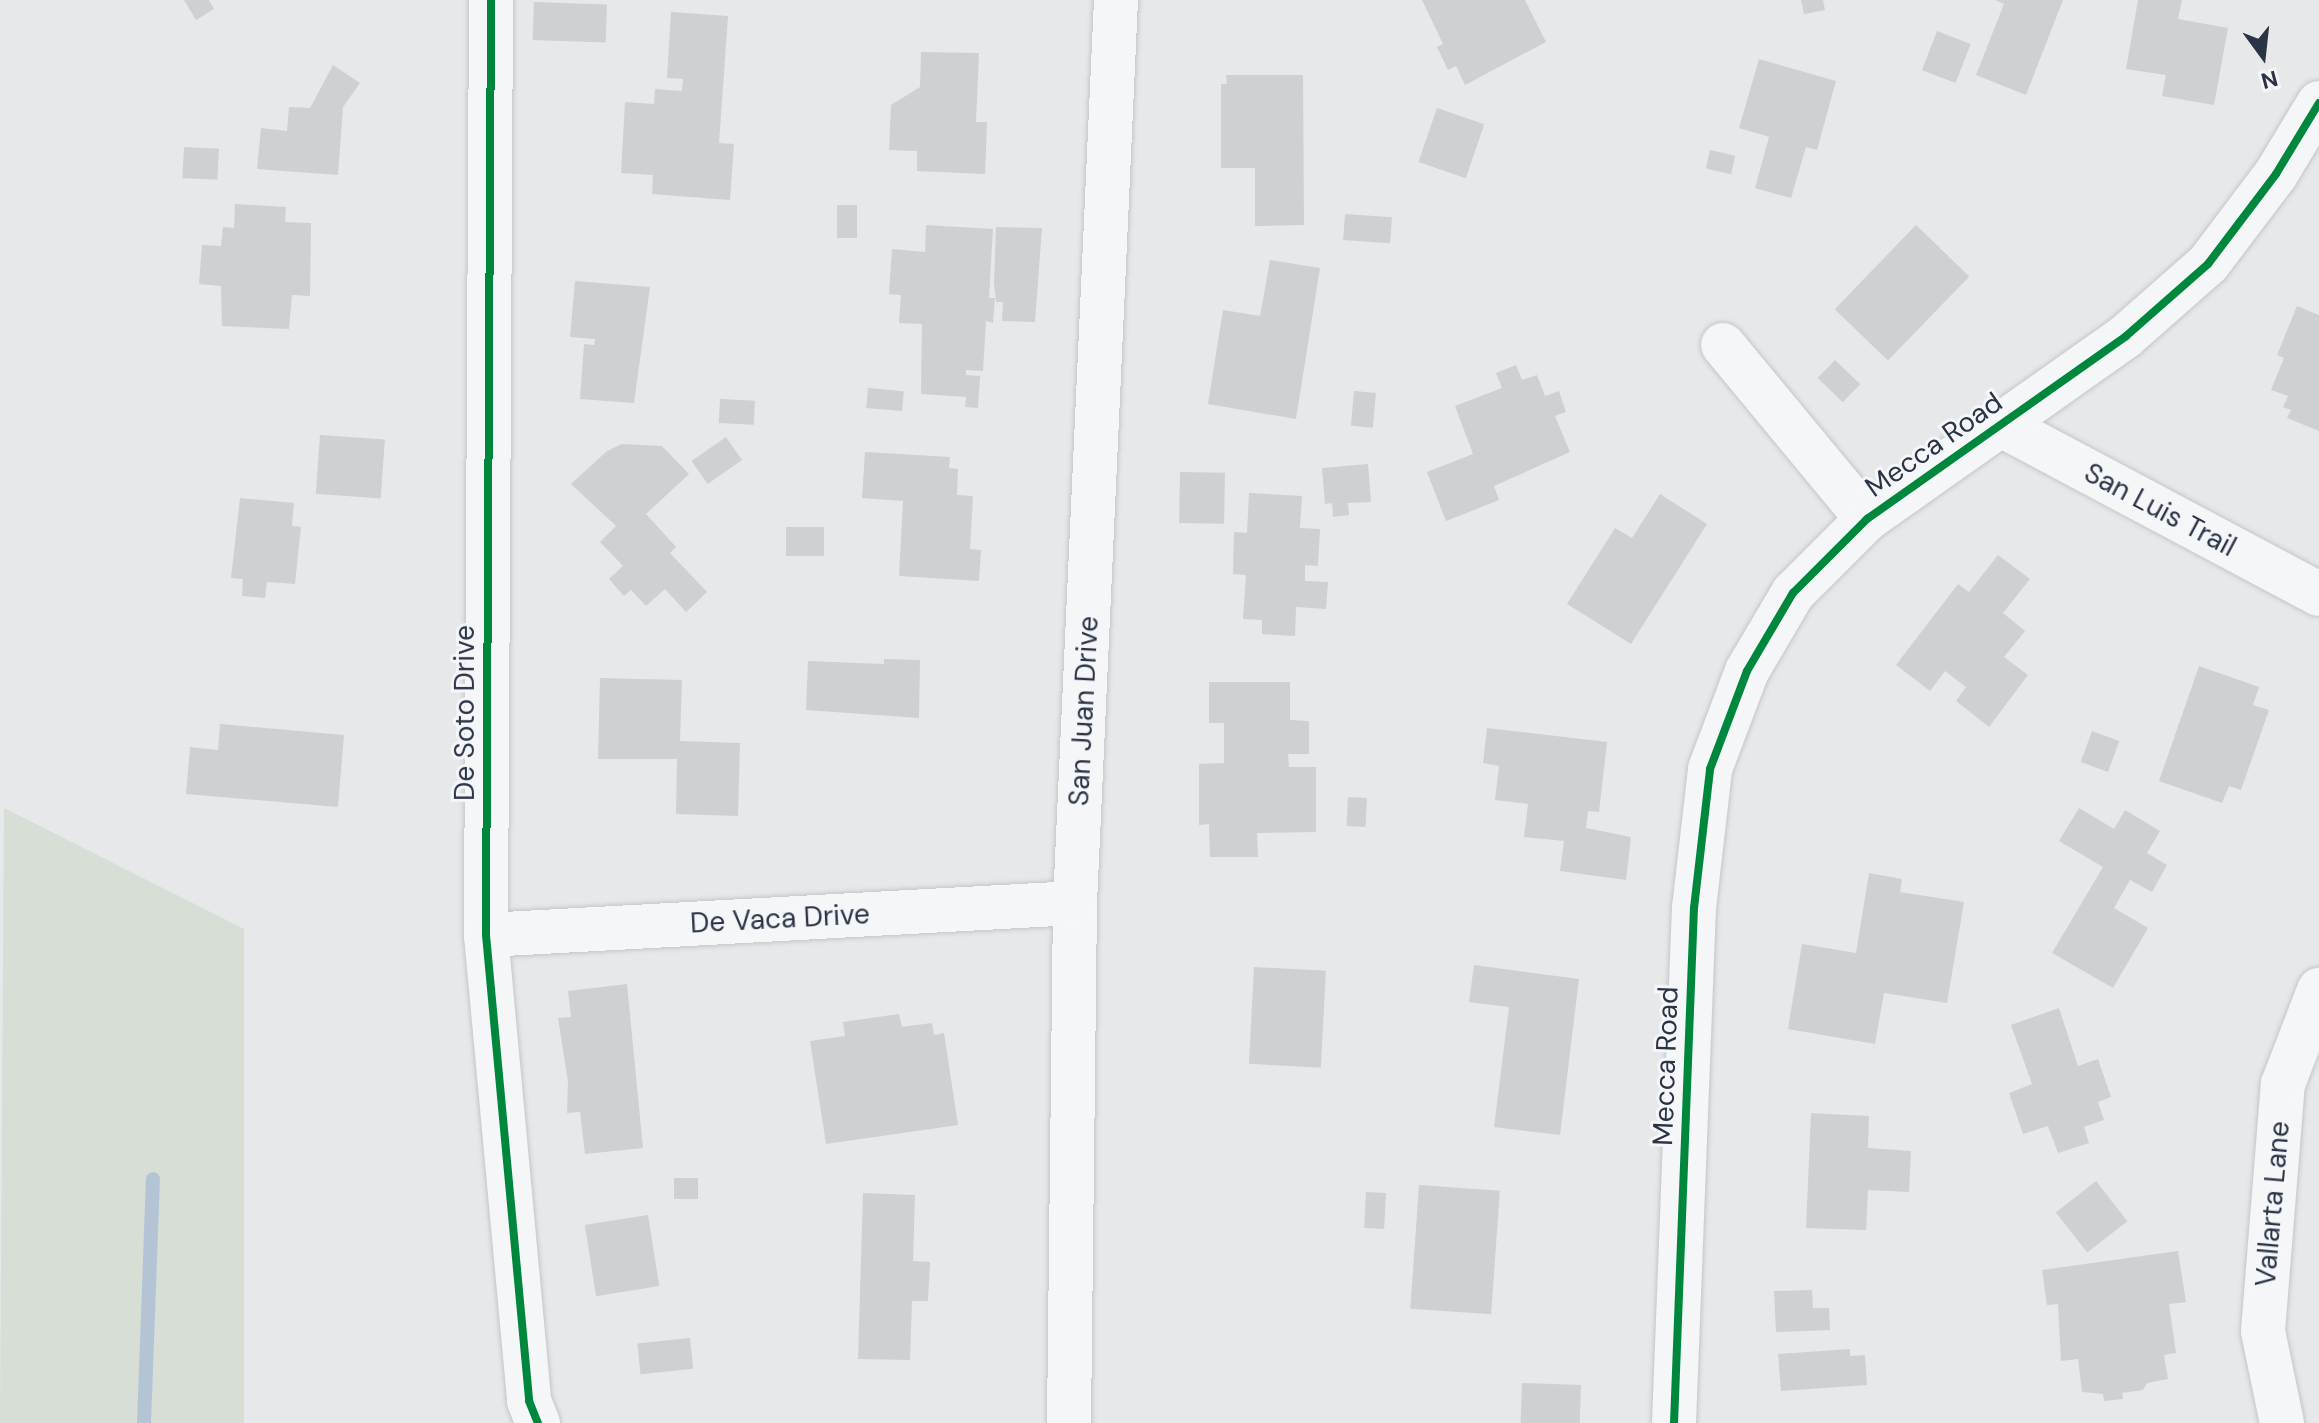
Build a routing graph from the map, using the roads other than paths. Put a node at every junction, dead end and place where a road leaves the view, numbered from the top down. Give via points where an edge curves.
1 (491, 0) edge
2 (1116, 0) edge
3 (2319, 103) edge
4 (1723, 345) dead end
5 (2001, 425) junction
6 (1867, 519) junction
7 (2319, 594) edge
8 (1075, 903) junction
9 (486, 935) junction
10 (2319, 990) edge
11 (538, 1423) edge
12 (1069, 1423) edge
13 (1674, 1423) edge
14 (2282, 1423) edge

1 - 9 street, De Soto Drive
2 - 8 street, San Juan Drive
3 - 5 street, Mecca Road via 2276,174 2208,264 2126,336
4 - 6 street
5 - 6 street, Mecca Road
5 - 7 street, San Luis Trail
6 - 13 street, Mecca Road via 1793,593 1747,671 1710,769 1694,908
8 - 9 street, De Vaca Drive
8 - 12 street, San Juan Drive
9 - 11 street, De Soto Drive via 529,1401
10 - 14 street, Vallarta Lane via 2282,1100 2263,1331

